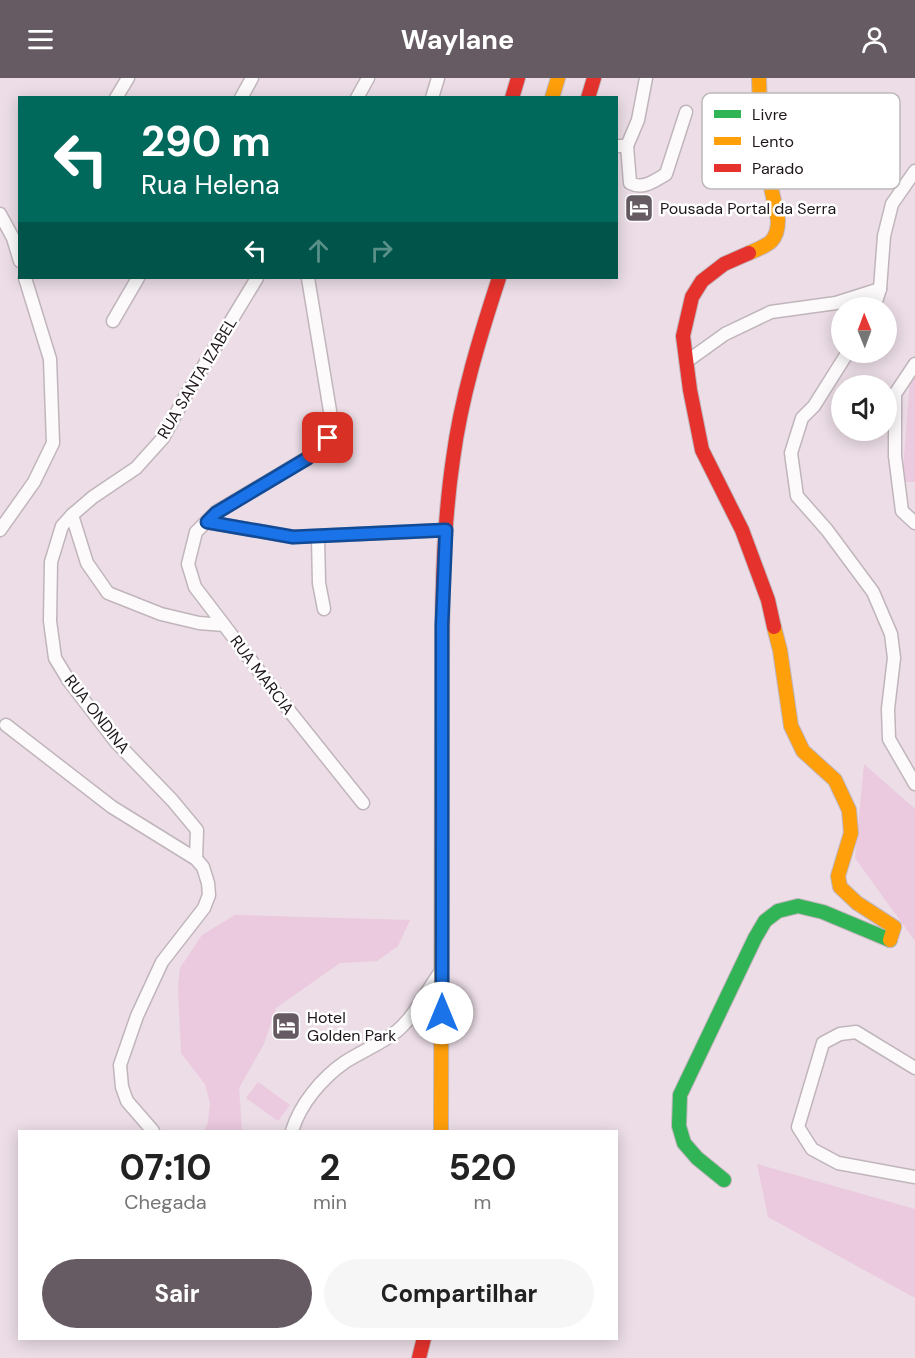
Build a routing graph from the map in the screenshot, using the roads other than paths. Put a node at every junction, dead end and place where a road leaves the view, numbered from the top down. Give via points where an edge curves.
1 (128, 78) edge
2 (252, 78) edge
3 (368, 78) edge
4 (438, 78) edge
5 (518, 78) edge
6 (558, 78) edge
7 (594, 78) edge
8 (646, 78) edge
9 (759, 78) edge
10 (759, 93) edge
11 (117, 96) edge
12 (242, 96) edge
13 (358, 96) edge
14 (433, 96) edge
15 (513, 96) edge
16 (553, 96) edge
17 (589, 96) edge
18 (686, 112) dead end
19 (622, 146) edge
20 (915, 171) edge
21 (771, 189) edge
22 (0, 213) edge
23 (18, 254) edge
24 (25, 279) edge
25 (137, 279) edge
26 (256, 279) edge
27 (308, 279) edge
28 (499, 279) edge
29 (880, 290) junction
30 (878, 297) edge
31 (113, 321) dead end
32 (686, 362) junction
33 (841, 363) edge
34 (915, 364) edge
35 (72, 515) junction
36 (207, 522) junction
37 (915, 523) edge
38 (0, 530) edge
39 (446, 530) junction
40 (318, 537) junction
41 (324, 609) dead end
42 (224, 625) junction
43 (6, 725) dead end
44 (915, 784) edge
45 (363, 803) dead end
46 (196, 859) junction
47 (442, 969) junction
48 (915, 1068) edge
49 (152, 1130) edge
50 (292, 1130) edge
51 (441, 1130) edge
52 (915, 1176) edge
53 (724, 1180) dead end
54 (424, 1340) edge
55 (419, 1358) edge

1 - 11 street
2 - 12 street
3 - 13 street
4 - 14 street
5 - 15 street
6 - 16 street
7 - 17 street
8 - 19 street via 638,120
9 - 10 street
18 - 19 street via 666,174 648,184 630,183
20 - 29 street via 892,204 884,236
21 - 32 street via 778,220 774,240 724,264 702,281 692,297 683,336
22 - 23 street
24 - 38 street via 50,359 53,444 34,482
25 - 31 street
26 - 35 street, RUA SANTA IZABEL via 164,438 136,468
27 - 36 street via 331,417 328,438 308,458
28 - 39 street via 464,402 453,458
29 - 30 street
29 - 32 street via 836,303 771,312 725,334
32 - 53 street via 702,450 742,530 768,600 791,726 803,751 836,780 849,810 851,833 838,876 840,887 894,927 891,940 798,906 778,911 765,921 680,1095 684,1143
33 - 44 street via 802,418 790,453 797,496 873,592 891,634 894,658 889,739
34 - 37 street via 895,394 895,456 902,511
35 - 42 street, RUA MARCIA via 87,563 108,593 161,614
35 - 46 street, RUA ONDINA via 62,526 51,562 50,621 56,658 116,741 197,830
36 - 40 street via 293,537
36 - 42 street via 196,532 188,564 195,587
39 - 40 street
39 - 47 street via 442,625
40 - 41 street
42 - 45 street, RUA MARCIA
43 - 46 street via 112,807
46 - 49 street, RUA ONDINA via 203,867 209,895 204,908 162,962 120,1065 127,1101
47 - 50 street via 399,1029 344,1063 319,1085
47 - 51 street
48 - 52 street via 856,1032 840,1034 823,1043 798,1127 812,1149 838,1163
54 - 55 street

